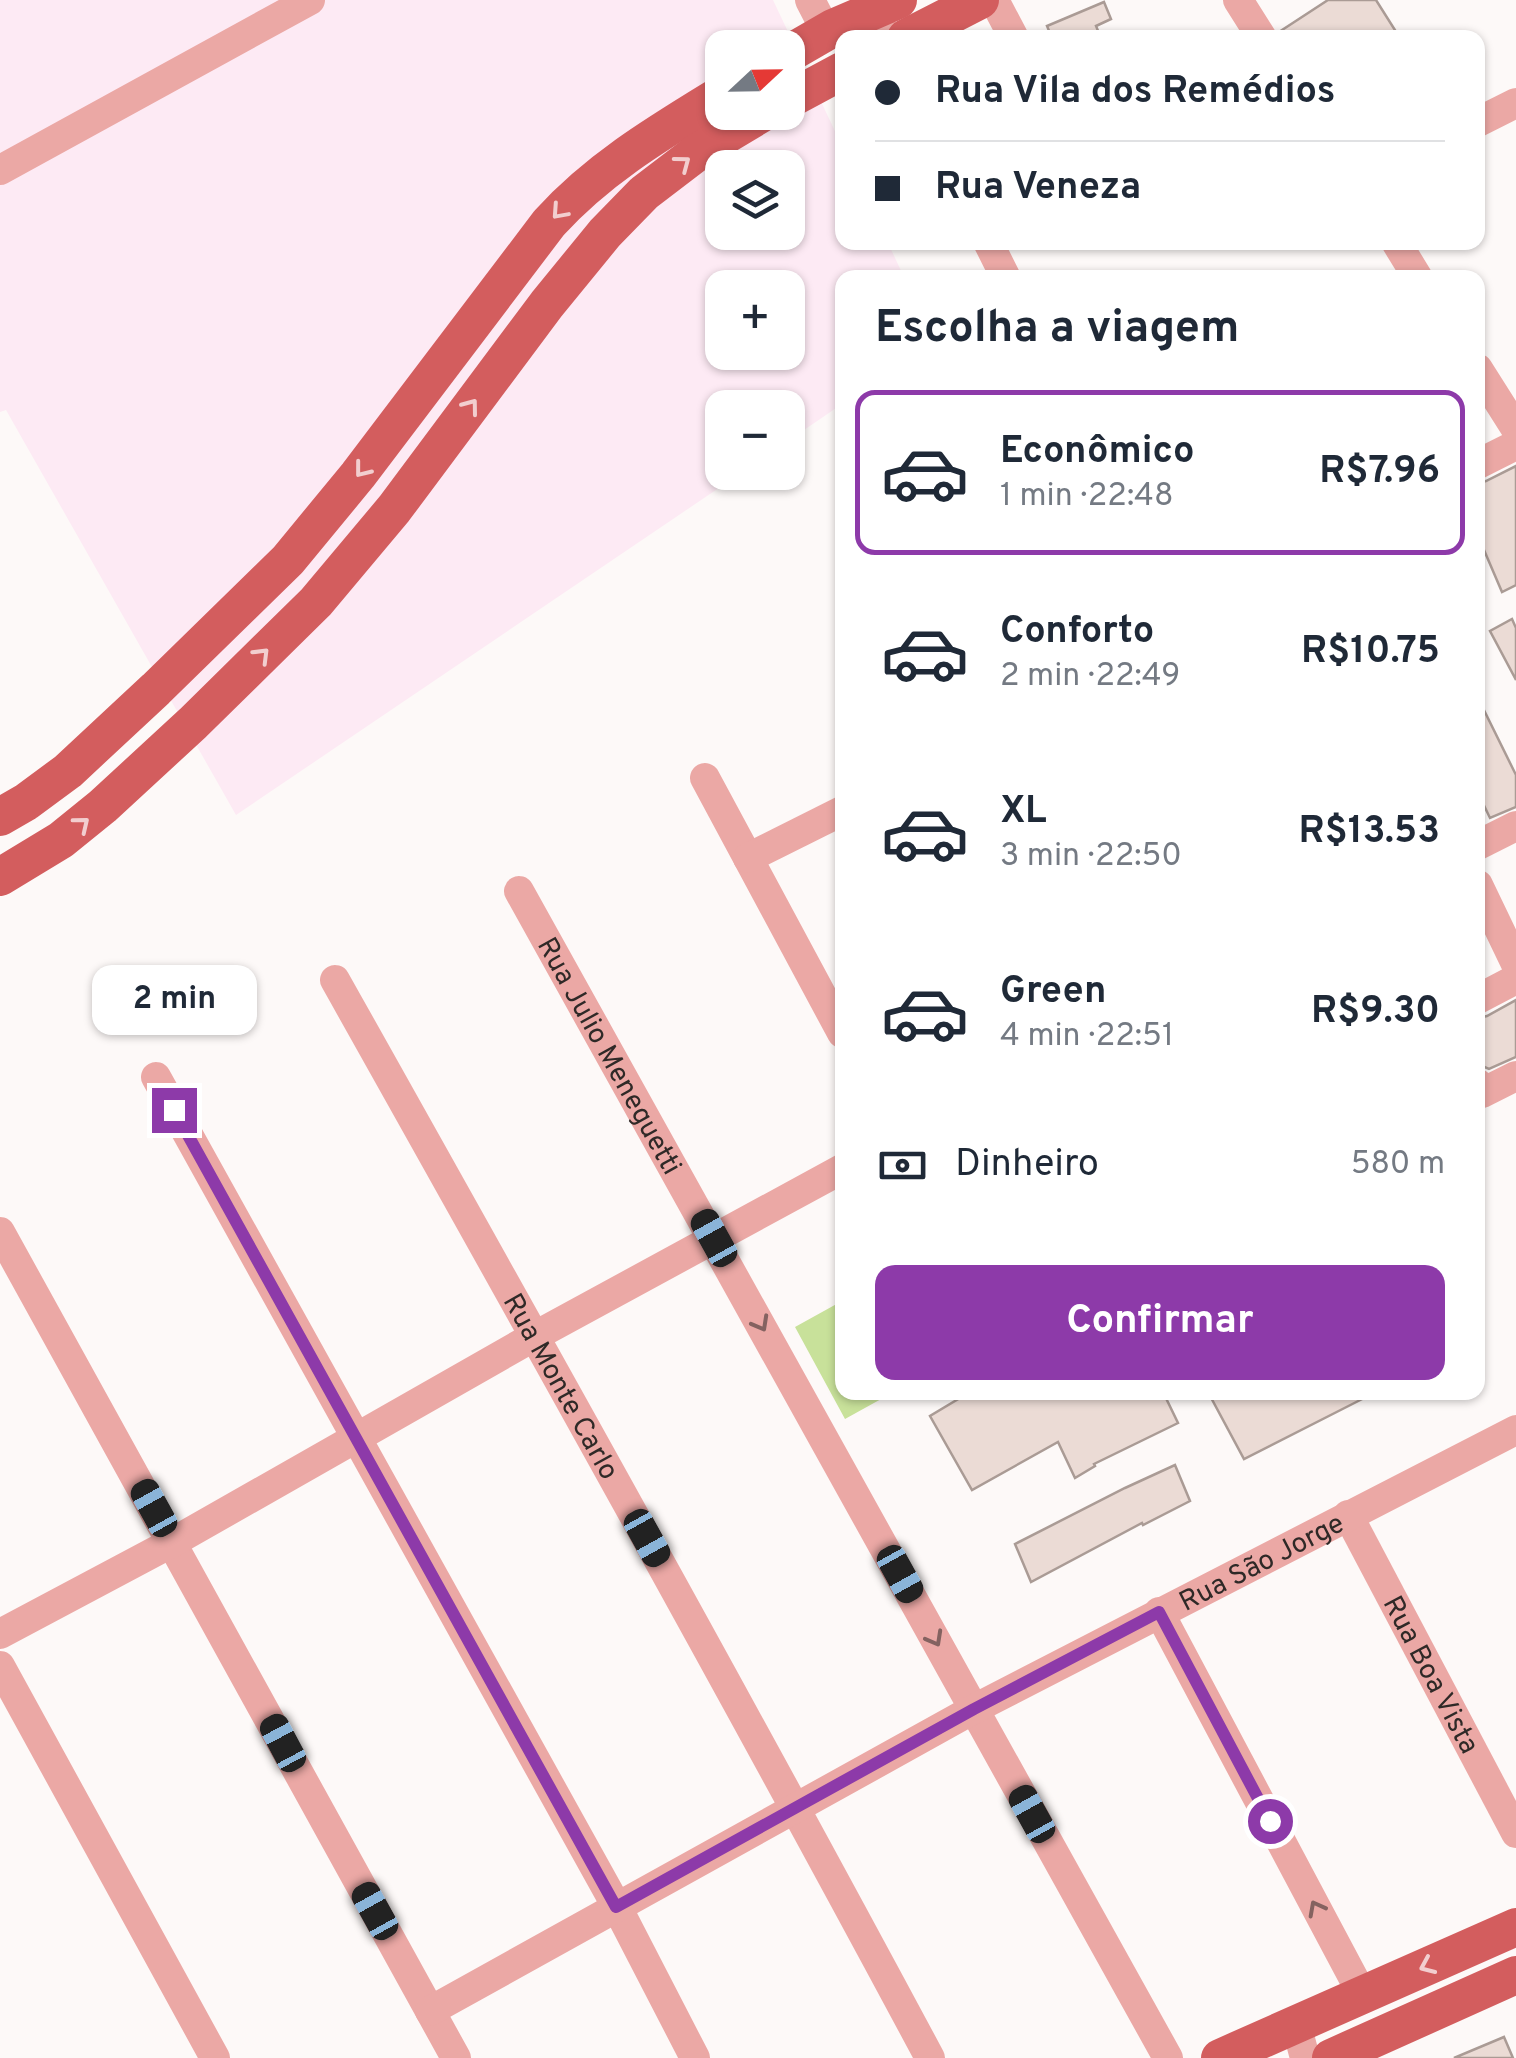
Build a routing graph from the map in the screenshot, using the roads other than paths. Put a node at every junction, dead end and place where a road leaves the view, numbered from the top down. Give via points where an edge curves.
1 (310, 0) edge
2 (980, 0) edge
3 (994, 0) edge
4 (1238, 0) edge
5 (922, 30) edge
6 (1010, 30) edge
7 (1257, 30) edge
8 (1516, 103) edge
9 (705, 104) edge
10 (1485, 118) edge
11 (734, 130) edge
12 (0, 170) edge
13 (1485, 380) edge
14 (1516, 429) edge
15 (1516, 445) edge
16 (1485, 460) edge
17 (156, 690) junction
18 (193, 724) junction
19 (705, 778) dead end
20 (835, 814) edge
21 (0, 817) edge
22 (1516, 826) edge
23 (1485, 842) edge
24 (748, 858) junction
25 (0, 877) edge
26 (518, 891) dead end
27 (1485, 900) edge
28 (1516, 964) edge
29 (1516, 979) edge
30 (335, 980) dead end
31 (1485, 994) edge
32 (835, 1020) edge
33 (1516, 1076) edge
34 (156, 1077) dead end
35 (1485, 1092) edge
36 (835, 1174) edge
37 (0, 1232) edge
38 (714, 1238) junction
39 (535, 1336) junction
40 (1516, 1430) edge
41 (356, 1440) junction
42 (1348, 1515) junction
43 (173, 1542) junction
44 (1159, 1612) junction
45 (0, 1634) edge
46 (0, 1666) edge
47 (974, 1709) junction
48 (795, 1807) junction
49 (1516, 1833) edge
50 (616, 1907) junction
51 (1516, 1927) edge
52 (1516, 1975) edge
53 (430, 2011) junction
54 (1329, 2036) edge
55 (215, 2058) edge
56 (456, 2058) edge
57 (695, 2058) edge
58 (930, 2058) edge
59 (1168, 2058) edge
60 (1220, 2058) edge

1 - 12 street
2 - 5 main road
3 - 6 street
4 - 7 street
8 - 10 street
9 -> 17 main road via 575,195 288,560
18 -> 11 main road via 361,549 605,233 644,193
13 - 14 street
15 - 16 street
17 - 18 main road
17 - 21 main road via 68,772
25 -> 18 main road via 61,840
19 - 24 street
20 - 24 street
22 - 23 street
24 - 32 street
26 - 38 street, Rua Julio Meneguetti
27 - 28 street
29 - 31 street
30 - 39 street, Rua Monte Carlo
33 - 35 street
34 - 41 street
36 - 38 street
37 - 43 street
38 - 39 street
38 -> 47 street, Rua Julio Meneguetti
39 - 41 street
39 - 48 street, Rua Monte Carlo
40 - 42 street, Rua São Jorge
41 - 43 street
41 - 50 street
42 - 44 street, Rua São Jorge
42 - 49 street, Rua Boa Vista
43 - 45 street
43 - 53 street
44 - 47 street, Rua São Jorge
54 -> 44 street
46 - 55 street
47 - 48 street, Rua São Jorge
47 - 59 street, Rua Julio Meneguetti
48 - 50 street, Rua São Jorge
48 - 58 street, Rua Monte Carlo
50 - 53 street, Rua São Jorge
50 - 57 street
51 -> 54 main road
52 - 54 main road
53 - 56 street
54 - 60 main road

